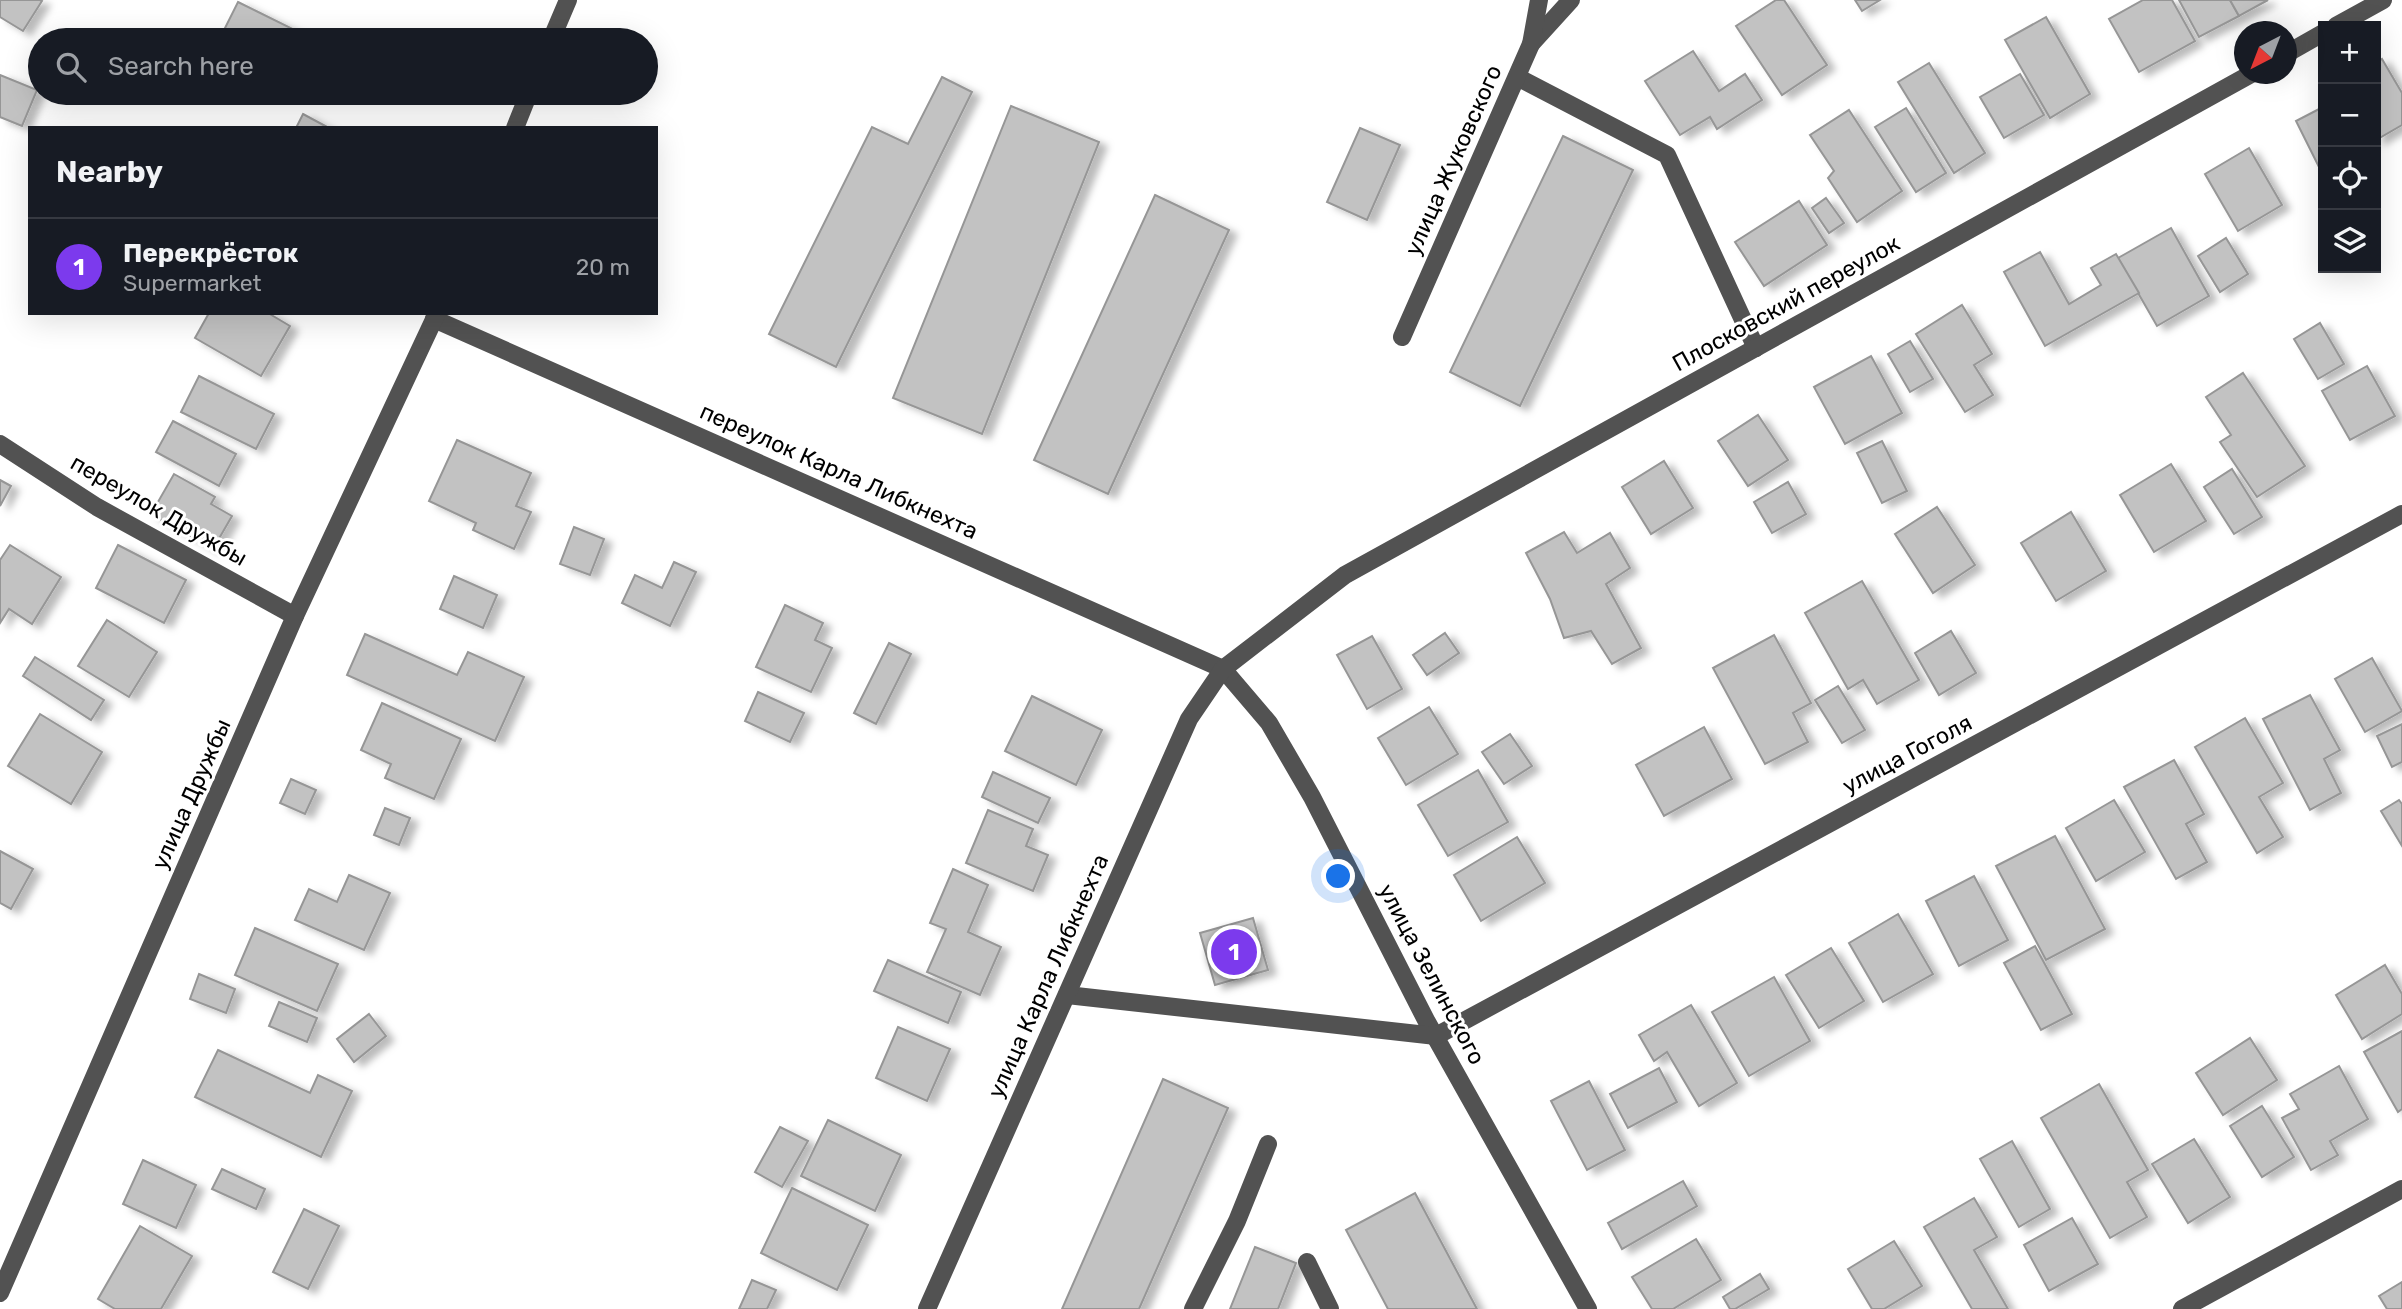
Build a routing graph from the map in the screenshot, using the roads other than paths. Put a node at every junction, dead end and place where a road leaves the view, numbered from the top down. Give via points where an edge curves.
1 (568, 0) edge
2 (1539, 0) edge
3 (1571, 0) edge
4 (2383, 0) edge
5 (2345, 21) edge
6 (556, 28) edge
7 (2318, 36) edge
8 (1531, 44) junction
9 (2297, 48) edge
10 (1517, 77) junction
11 (2234, 83) edge
12 (524, 105) edge
13 (515, 126) edge
14 (435, 316) edge
15 (1402, 337) dead end
16 (1756, 348) junction
17 (0, 444) edge
18 (2402, 514) edge
19 (295, 616) junction
20 (1223, 668) junction
21 (1067, 995) junction
22 (1436, 1037) junction
23 (1268, 1144) dead end
24 (2402, 1189) edge
25 (1307, 1262) dead end
26 (0, 1293) edge
27 (927, 1309) edge
28 (1193, 1309) edge
29 (1330, 1309) edge
30 (1588, 1309) edge
31 (2182, 1309) edge

1 - 6 street
2 - 8 street, улица Жуковского
3 - 8 street
4 - 5 street
7 - 9 street
8 - 10 street, улица Жуковского
10 - 15 street, улица Жуковского
10 - 16 street via 1667,155
11 - 16 street, Плосковский переулок
12 - 13 street
14 - 19 street, улица Дружбы
14 - 20 street, переулок Карла Либкнехта
16 - 20 street, Плосковский переулок via 1345,575
17 - 19 street, переулок Дружбы via 97,507
18 - 22 street, улица Гоголя
19 - 26 street, улица Дружбы
20 - 21 street, улица Карла Либкнехта via 1189,719
20 - 22 street, улица Зелинского via 1269,723 1312,797
21 - 22 street
21 - 27 street, улица Карла Либкнехта
22 - 30 street, улица Зелинского
23 - 28 street via 1237,1221
24 - 31 street
25 - 29 street

